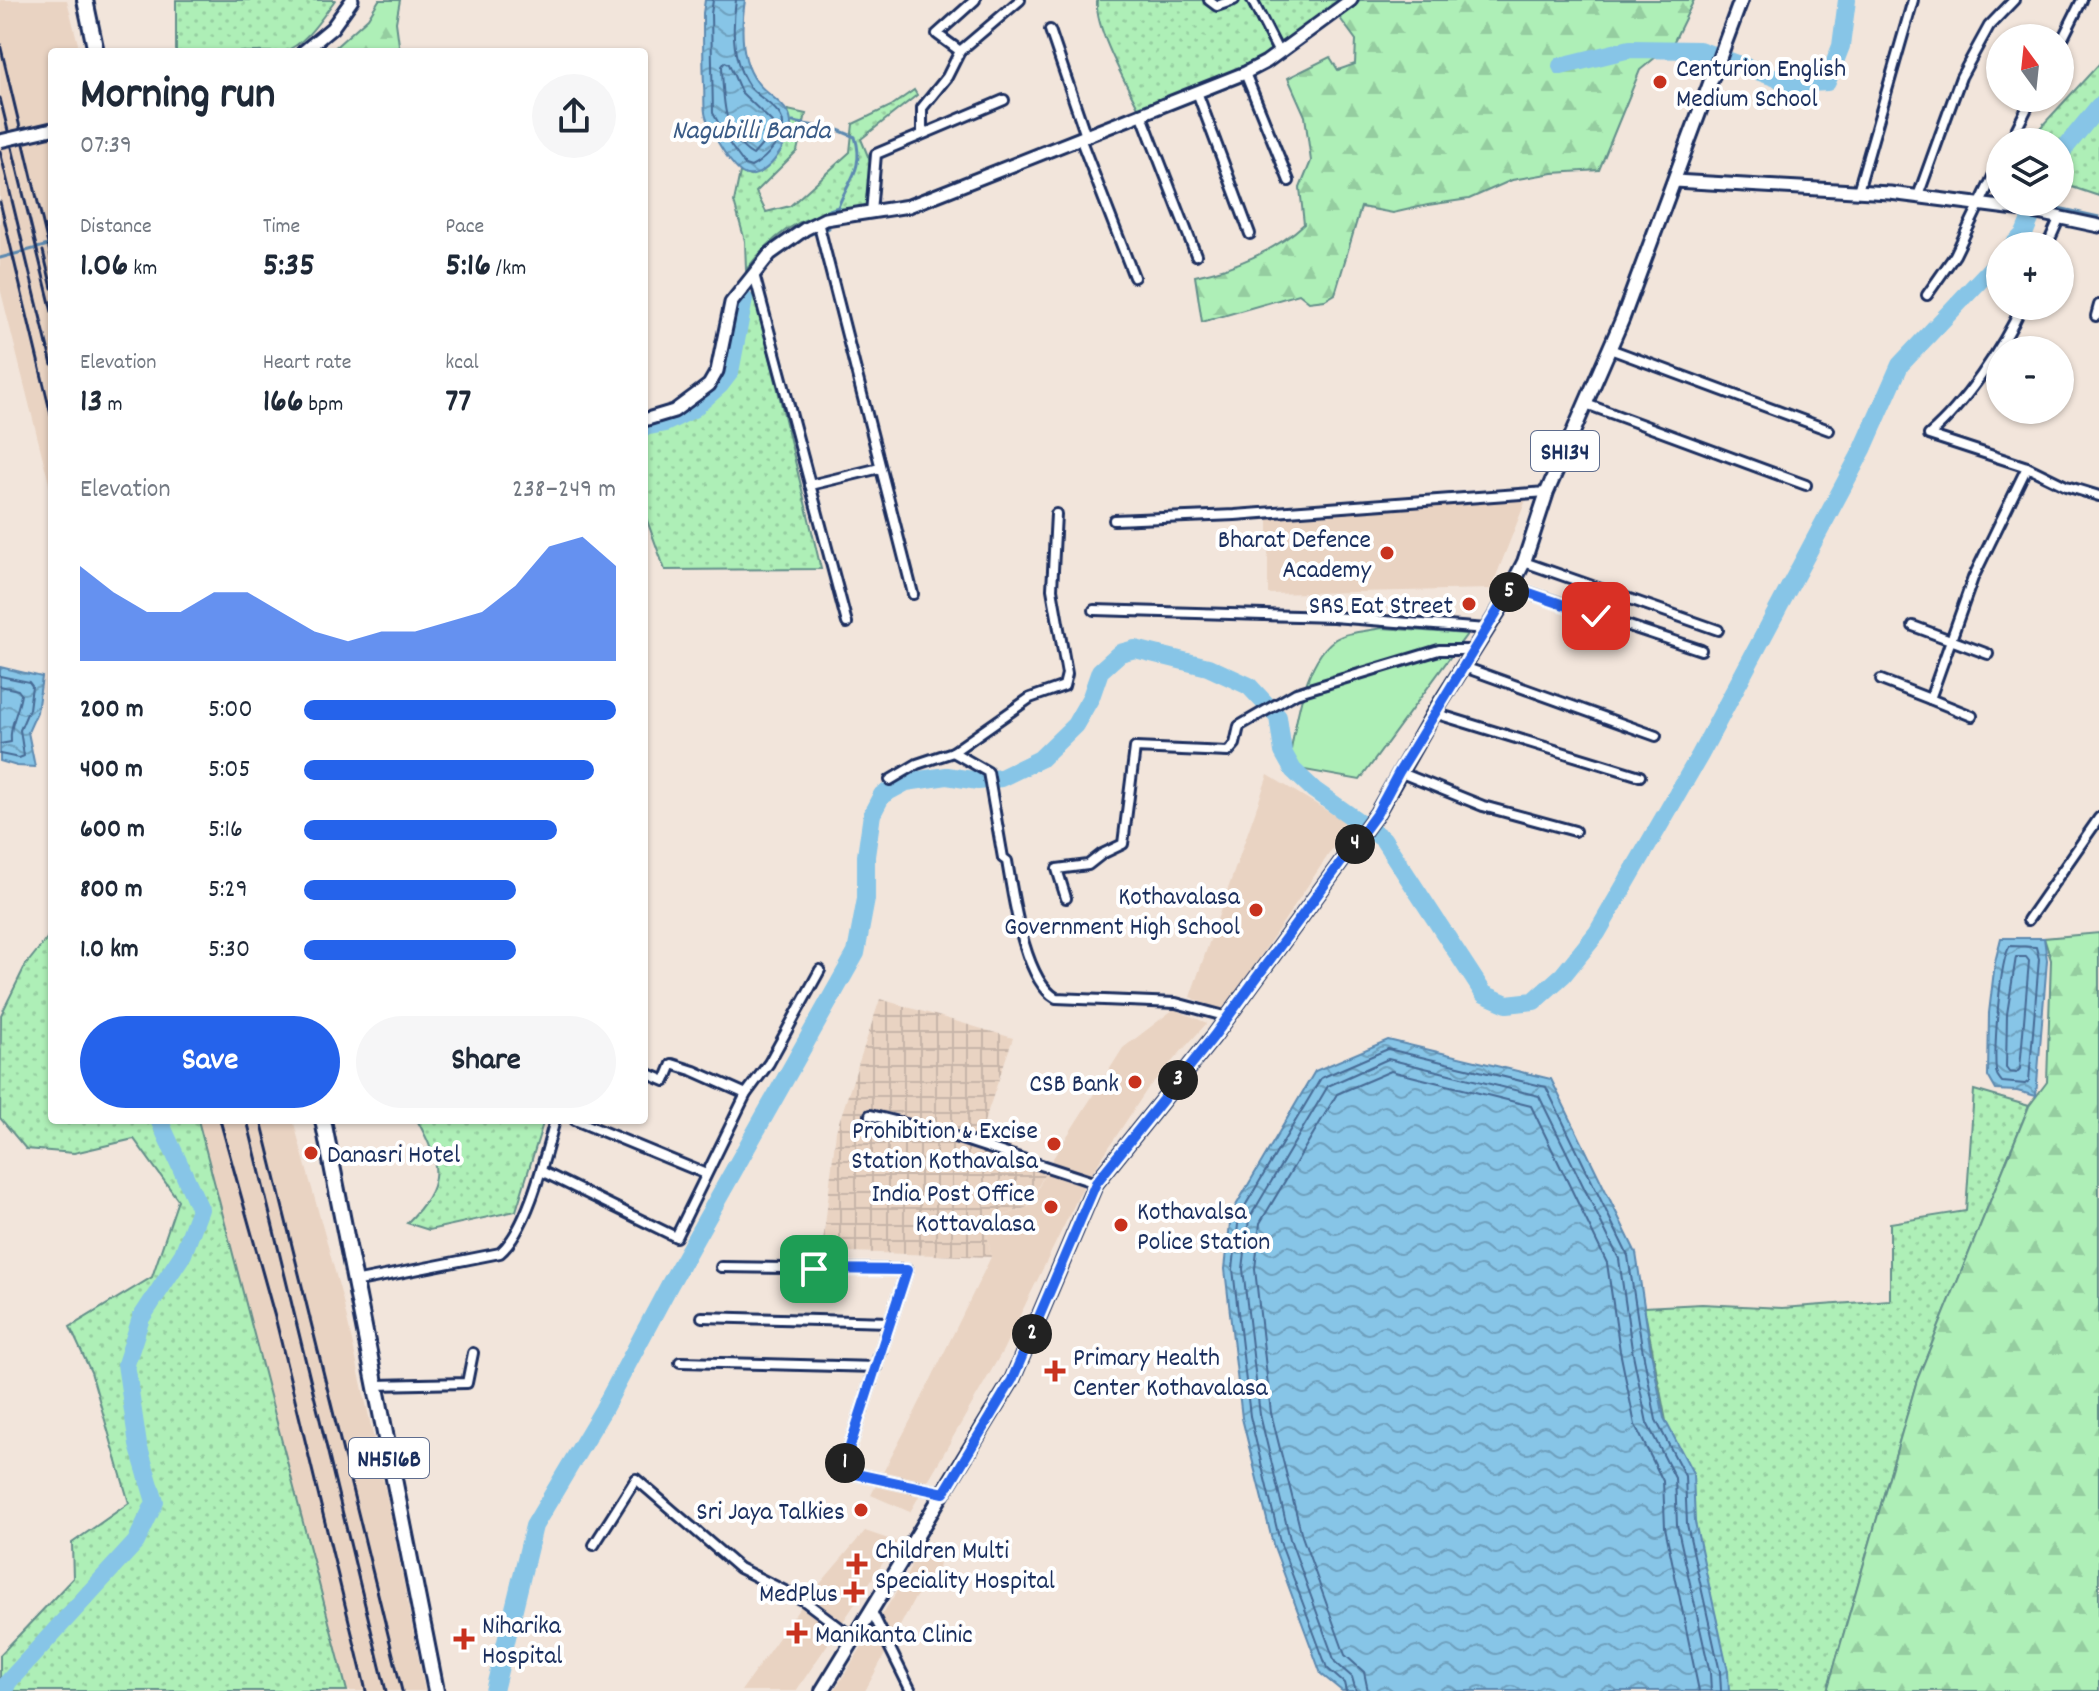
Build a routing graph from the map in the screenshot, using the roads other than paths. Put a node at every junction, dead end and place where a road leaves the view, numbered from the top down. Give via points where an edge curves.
1 (85, 0) edge
2 (352, 0) edge
3 (975, 0) edge
4 (1020, 0) edge
5 (1209, 0) edge
6 (1234, 0) edge
7 (1252, 0) edge
8 (1351, 0) edge
9 (1741, 0) edge
10 (1913, 0) edge
11 (2014, 0) edge
12 (2082, 0) edge
13 (2070, 24) edge
14 (1050, 30) dead end
15 (95, 48) edge
16 (308, 48) edge
17 (960, 51) junction
18 (1278, 51) junction
19 (1245, 73) junction
20 (1197, 92) junction
21 (1004, 100) dead end
22 (1141, 113) junction
23 (48, 130) edge
24 (922, 133) junction
25 (1083, 137) junction
26 (0, 141) edge
27 (1289, 181) dead end
28 (1674, 181) junction
29 (1986, 189) edge
30 (1858, 191) junction
31 (1918, 196) junction
32 (1978, 204) junction
33 (871, 213) junction
34 (2059, 219) junction
35 (818, 224) junction
36 (2099, 226) edge
37 (2053, 232) edge
38 (1250, 234) dead end
39 (1196, 255) dead end
40 (754, 274) junction
41 (1134, 277) dead end
42 (1927, 295) dead end
43 (2099, 305) edge
44 (2096, 316) dead end
45 (2016, 320) edge
46 (1610, 349) junction
47 (1586, 404) junction
48 (648, 419) edge
49 (1829, 430) dead end
50 (2027, 467) junction
51 (880, 468) junction
52 (810, 485) junction
53 (1806, 485) dead end
54 (1547, 492) junction
55 (2099, 496) edge
56 (1056, 514) dead end
57 (1114, 520) dead end
58 (1524, 562) junction
59 (1512, 587) junction
60 (913, 594) dead end
61 (1094, 610) dead end
62 (847, 623) dead end
63 (1913, 626) dead end
64 (1486, 629) junction
65 (1718, 630) dead end
66 (1950, 640) junction
67 (1474, 650) junction
68 (1701, 650) dead end
69 (1988, 654) dead end
70 (1464, 667) junction
71 (1881, 680) dead end
72 (1930, 699) junction
73 (1434, 713) junction
74 (1972, 716) dead end
75 (1656, 736) dead end
76 (953, 752) junction
77 (1399, 772) junction
78 (1640, 776) dead end
79 (890, 780) dead end
80 (2099, 818) edge
81 (1575, 831) dead end
82 (1066, 898) dead end
83 (2028, 920) dead end
84 (820, 970) dead end
85 (1228, 1017) junction
86 (648, 1074) edge
87 (746, 1094) junction
88 (870, 1115) dead end
89 (324, 1124) edge
90 (554, 1124) edge
91 (585, 1124) edge
92 (541, 1171) junction
93 (706, 1174) junction
94 (1096, 1183) junction
95 (721, 1267) dead end
96 (354, 1282) junction
97 (702, 1317) dead end
98 (890, 1322) junction
99 (473, 1353) dead end
100 (680, 1362) dead end
101 (876, 1367) junction
102 (374, 1385) junction
103 (944, 1493) junction
104 (594, 1545) dead end
105 (872, 1612) junction
106 (855, 1639) junction
107 (436, 1691) edge
108 (822, 1691) edge
109 (911, 1691) edge

1 - 15 highway
2 - 16 street via 332,28
3 - 17 street via 937,34
4 - 17 street
5 - 6 street via 1217,6
7 - 18 street
8 - 18 street
9 - 28 main road, SH134
10 - 30 street
11 - 31 street via 1989,26 1961,77
12 - 13 street
14 - 25 street
17 - 24 street via 922,108
18 - 19 street
19 - 20 street
19 - 27 street
20 - 22 street
20 - 38 street
21 - 24 street
22 - 25 street
22 - 39 street
23 - 26 street, bridge
24 - 33 street via 876,154
25 - 33 street via 909,206
25 - 41 street
28 - 30 street
28 - 46 main road, SH134
29 - 32 street
30 - 31 street
31 - 32 street
32 - 34 street
32 - 42 street via 1955,255
33 - 35 street
34 - 36 street
34 - 37 street
35 - 40 street via 779,247
35 - 51 street
40 - 48 street via 731,303 717,371 709,385 674,411
40 - 52 street
43 - 44 street
45 - 50 street via 1929,435
46 - 47 main road, SH134
46 - 49 street
47 - 53 street
47 - 54 main road, SH134
50 - 55 street
50 - 66 street via 1973,578
51 - 52 street
51 - 60 street
52 - 62 street
54 - 57 street
54 - 58 main road, SH134
56 - 76 street via 1052,589 1067,674 1064,686 1030,698
58 - 59 main road, SH134
58 - 65 street
59 - 64 main road, SH134
59 - 68 street
61 - 64 street via 1333,617
63 - 66 street
64 - 67 main road, SH134
66 - 69 street
66 - 72 street
67 - 70 main road, SH134
67 - 82 street via 1439,650 1296,693 1239,726 1228,752 1135,748 1123,844 1088,865 1057,869
70 - 73 main road, SH134
70 - 75 street
71 - 72 street
72 - 74 street
73 - 77 main road, SH134
73 - 78 street
76 - 79 street
76 - 85 street via 988,772 1022,939 1045,992 1056,998 1176,1003
77 - 81 street via 1483,806
77 - 85 main road, SH134 via 1377,813
80 - 83 street
84 - 87 street
85 - 94 main road, SH134
86 - 87 street via 665,1081 672,1064
87 - 93 street
88 - 94 street
89 - 96 highway, NH516B
90 - 92 street
91 - 93 street
92 - 93 street via 676,1237
92 - 96 street via 517,1231 500,1253
94 - 103 main road, SH134 via 1012,1380
95 - 98 street via 907,1270
96 - 102 highway, NH516B
97 - 98 street
98 - 101 street
99 - 102 street via 467,1383
100 - 101 street
101 - 103 street via 842,1471
102 - 107 highway, NH516B
103 - 105 main road, SH134
104 - 106 street via 636,1479 739,1568 803,1600
105 - 106 main road, SH134
105 - 109 street
106 - 108 main road, SH134

